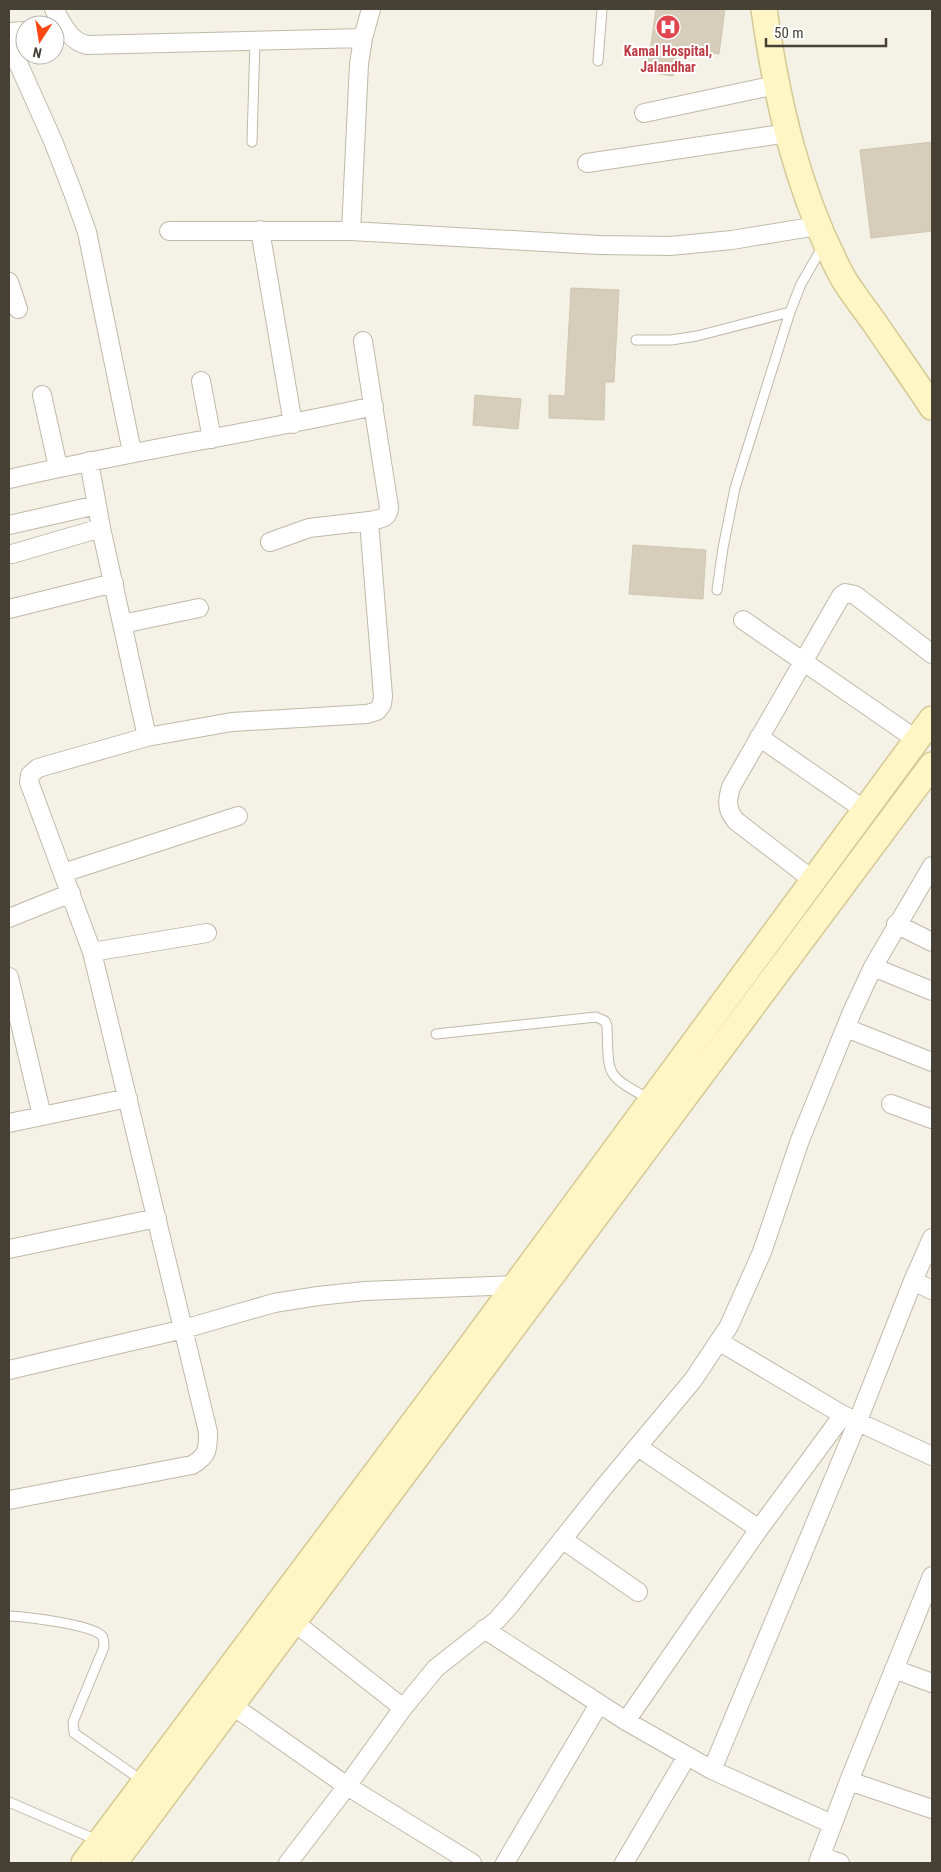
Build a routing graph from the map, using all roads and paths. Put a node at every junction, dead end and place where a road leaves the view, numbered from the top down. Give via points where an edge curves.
1 (372, 9) edge
2 (602, 9) edge
3 (764, 9) edge
4 (65, 33) edge
5 (363, 38) junction
6 (256, 40) junction
7 (9, 43) edge
8 (598, 61) dead end
9 (776, 85) junction
10 (644, 113) dead end
11 (788, 133) junction
12 (252, 142) dead end
13 (587, 163) dead end
14 (260, 230) junction
15 (351, 230) junction
16 (170, 231) dead end
17 (821, 233) junction
18 (9, 282) edge
19 (18, 310) dead end
20 (790, 312) junction
21 (636, 340) dead end
22 (363, 341) dead end
23 (201, 381) dead end
24 (42, 395) dead end
25 (374, 406) junction
26 (932, 407) edge
27 (293, 424) junction
28 (212, 439) junction
29 (132, 452) junction
30 (89, 461) junction
31 (58, 467) junction
32 (9, 479) edge
33 (97, 505) junction
34 (368, 521) junction
35 (9, 525) edge
36 (101, 528) junction
37 (270, 542) dead end
38 (12, 554) dead end
39 (114, 583) junction
40 (717, 590) dead end
41 (199, 608) dead end
42 (9, 609) edge
43 (744, 620) dead end
44 (122, 624) junction
45 (932, 654) edge
46 (803, 661) junction
47 (932, 719) edge
48 (759, 736) junction
49 (147, 737) junction
50 (917, 740) junction
51 (932, 765) edge
52 (866, 811) junction
53 (238, 816) dead end
54 (932, 866) edge
55 (64, 873) junction
56 (814, 881) junction
57 (70, 893) junction
58 (9, 918) edge
59 (896, 924) junction
60 (207, 933) dead end
61 (932, 942) edge
62 (92, 952) junction
63 (872, 967) junction
64 (9, 977) edge
65 (932, 991) edge
66 (846, 1028) junction
67 (436, 1034) dead end
68 (932, 1062) edge
69 (128, 1098) junction
70 (652, 1100) junction
71 (890, 1104) dead end
72 (42, 1116) junction
73 (932, 1119) edge
74 (9, 1124) edge
75 (157, 1218) junction
76 (932, 1238) edge
77 (9, 1249) edge
78 (542, 1270) junction
79 (913, 1281) junction
80 (515, 1286) junction
81 (932, 1290) edge
82 (184, 1329) junction
83 (720, 1342) junction
84 (9, 1370) edge
85 (850, 1419) junction
86 (638, 1447) junction
87 (932, 1456) edge
88 (9, 1500) edge
89 (367, 1505) junction
90 (759, 1529) junction
91 (562, 1540) junction
92 (932, 1576) edge
93 (638, 1592) dead end
94 (9, 1616) edge
95 (294, 1622) junction
96 (484, 1629) junction
97 (894, 1669) junction
98 (932, 1683) edge
99 (222, 1699) junction
100 (599, 1704) junction
101 (403, 1708) junction
102 (626, 1722) junction
103 (687, 1756) junction
104 (712, 1770) junction
105 (849, 1781) junction
106 (144, 1782) junction
107 (347, 1786) junction
108 (9, 1802) edge
109 (932, 1809) edge
110 (832, 1824) junction
111 (99, 1841) junction
112 (819, 1860) edge
113 (84, 1863) edge
114 (114, 1863) edge
115 (288, 1863) edge
116 (472, 1863) edge
117 (505, 1863) edge
118 (624, 1863) edge
119 (840, 1863) edge

1 - 5 street
2 - 8 lane
3 - 9 main road
4 - 6 street via 87,45
5 - 6 street
5 - 15 street
6 - 12 lane
7 - 29 street via 53,141 87,232
9 - 10 street
9 - 11 main road
11 - 13 street
11 - 17 main road via 802,184
14 - 15 street
14 - 16 street
14 - 27 street
15 - 17 street via 599,245 670,246
17 - 20 lane
17 - 26 main road via 844,280
18 - 19 street
20 - 21 lane via 680,339
20 - 40 lane via 735,488
22 - 25 street
23 - 28 street
24 - 31 street
25 - 27 street
25 - 34 street via 390,507 382,519
27 - 28 street
28 - 29 street
29 - 30 street
30 - 31 street
30 - 33 street
31 - 32 street
33 - 35 street
33 - 36 street
34 - 37 street via 309,528
34 - 49 street via 383,696 377,711 232,722
36 - 38 street
36 - 39 street
39 - 42 street
39 - 44 street
41 - 44 street
43 - 46 street
44 - 49 street
45 - 46 street via 855,595 845,593
46 - 48 street
46 - 50 street
47 - 50 main road
48 - 52 street
48 - 56 street via 731,787 727,801 729,812 736,821
49 - 55 street via 38,768 30,775 31,787
50 - 52 main road
51 - 78 main road
52 - 56 main road
53 - 55 street
54 - 59 street
55 - 57 street
56 - 70 main road
57 - 58 street
57 - 62 street
59 - 61 street
59 - 63 street
60 - 62 street
62 - 69 street
63 - 65 street
63 - 66 street
64 - 72 street
66 - 68 street
66 - 83 street via 800,1140 762,1252
67 - 70 lane via 596,1017 605,1021 607,1026 610,1071 621,1084
69 - 72 street
69 - 75 street
70 - 78 main road
71 - 73 street
72 - 74 street
75 - 77 street
75 - 82 street
76 - 79 street
78 - 80 main road
78 - 89 main road
79 - 81 street
79 - 85 street
80 - 82 street via 365,1291 318,1296 274,1303
80 - 89 main road
82 - 84 street
82 - 88 street via 208,1432 208,1446 202,1460 192,1465
83 - 85 street
83 - 86 street
85 - 87 street
85 - 90 street
85 - 104 street
86 - 90 street
86 - 91 street
89 - 95 main road
89 - 99 main road
90 - 102 street
91 - 93 street
91 - 96 street via 497,1620
92 - 97 street
94 - 106 lane via 68,1624 102,1636 104,1647 73,1722 74,1733
95 - 99 main road
95 - 101 street
96 - 100 street
96 - 101 street via 436,1668
97 - 98 street
97 - 105 street
99 - 106 main road
99 - 107 street
99 - 114 main road
100 - 102 street
100 - 117 street
101 - 107 street
102 - 103 street
103 - 104 street
103 - 118 street
104 - 110 street
105 - 109 street
105 - 110 street
106 - 111 main road
107 - 115 street
107 - 116 street
108 - 111 lane
110 - 112 street
111 - 113 main road
112 - 119 street

